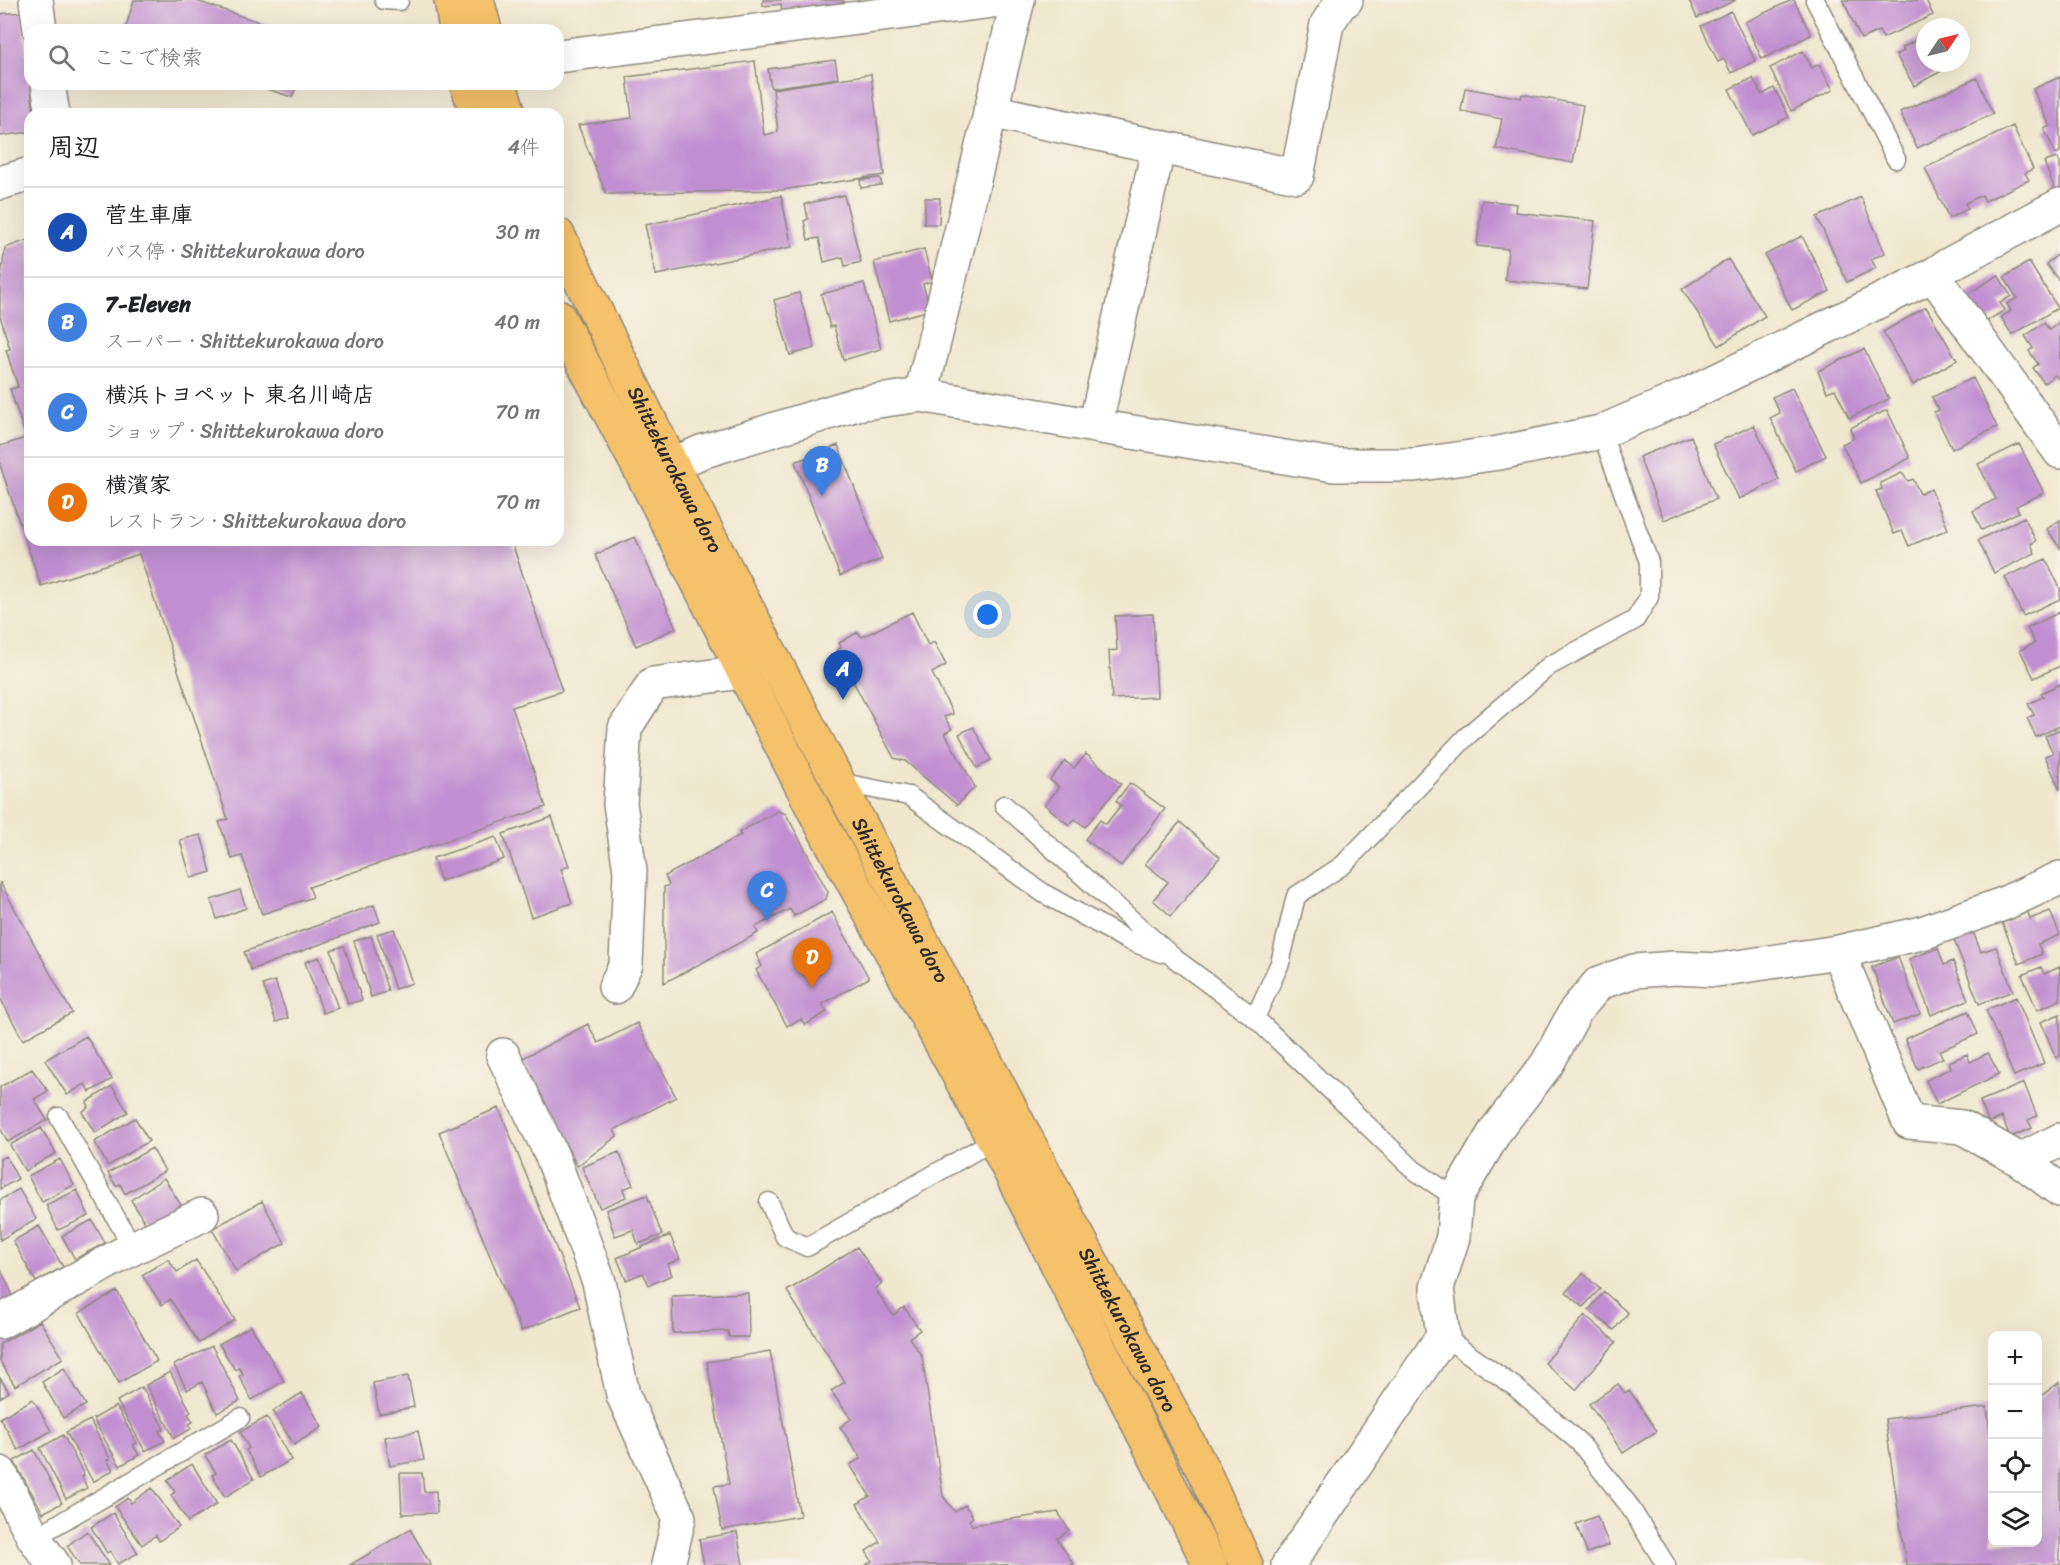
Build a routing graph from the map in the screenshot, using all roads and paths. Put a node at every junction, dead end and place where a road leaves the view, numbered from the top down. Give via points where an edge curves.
1 (36, 0) edge
2 (451, 0) edge
3 (477, 0) edge
4 (1001, 0) edge
5 (1018, 0) edge
6 (1346, 0) edge
7 (1815, 0) edge
8 (39, 24) edge
9 (455, 24) edge
10 (483, 24) edge
11 (564, 55) edge
12 (49, 90) edge
13 (469, 90) edge
14 (502, 90) edge
15 (52, 108) edge
16 (475, 108) edge
17 (507, 108) edge
18 (990, 111) junction
19 (1159, 146) junction
20 (1896, 159) dead end
21 (24, 176) edge
22 (0, 183) edge
23 (2060, 205) edge
24 (564, 260) edge
25 (1933, 275) junction
26 (569, 281) edge
27 (564, 325) edge
28 (921, 395) junction
29 (1095, 426) junction
30 (1600, 432) junction
31 (2060, 452) edge
32 (658, 471) junction
33 (775, 659) junction
34 (742, 672) junction
35 (838, 782) junction
36 (1004, 805) dead end
37 (2059, 882) edge
38 (1838, 952) junction
39 (1174, 958) junction
40 (615, 987) dead end
41 (1255, 1018) junction
42 (503, 1055) dead end
43 (59, 1117) dead end
44 (994, 1140) junction
45 (2060, 1140) edge
46 (2020, 1160) junction
47 (2060, 1190) edge
48 (1456, 1198) junction
49 (769, 1202) dead end
50 (202, 1215) dead end
51 (133, 1248) junction
52 (0, 1322) edge
53 (1443, 1336) junction
54 (240, 1418) dead end
55 (0, 1473) edge
56 (34, 1538) junction
57 (54, 1565) edge
58 (668, 1565) edge
59 (1210, 1565) edge
60 (1246, 1565) edge
61 (1288, 1565) edge
62 (1666, 1565) edge

1 - 8 street
2 - 9 main road
3 - 10 main road
4 - 11 street
5 - 18 street
6 - 19 street via 1327,24 1297,176
7 - 20 lane
12 - 15 street
13 - 16 main road
14 - 17 main road
18 - 19 street
18 - 28 street
19 - 29 street
21 - 22 street
23 - 25 street
24 - 26 main road, Shittekurokawa doro
25 - 30 street via 1689,394
25 - 31 street
26 - 32 main road, Shittekurokawa doro
27 - 32 main road, Shittekurokawa doro
28 - 29 street
28 - 32 street via 857,404 701,452
29 - 30 street via 1334,465 1414,465 1500,453
30 - 41 lane via 1649,562 1649,597 1635,620 1549,666 1467,736 1343,865 1296,896 1280,963
32 - 33 main road, Shittekurokawa doro
32 - 34 main road, Shittekurokawa doro
33 - 34 street
33 - 35 main road, Shittekurokawa doro
34 - 40 street via 653,684 625,728 620,804 630,872 626,964
34 - 44 main road, Shittekurokawa doro
35 - 39 lane via 909,796 1043,893 1125,939
35 - 60 main road, Shittekurokawa doro via 1204,1472
36 - 39 lane
37 - 38 street via 1922,933
38 - 46 street via 1909,1122 1962,1127
38 - 48 street via 1717,970 1634,971 1599,983 1576,1010 1547,1064 1496,1130
39 - 41 lane
41 - 48 lane via 1414,1170
42 - 58 street via 552,1156 599,1282 623,1395 680,1518
43 - 51 lane
44 - 49 lane via 807,1247 785,1237
44 - 59 main road, Shittekurokawa doro
45 - 46 street
46 - 47 street
48 - 53 street via 1453,1237 1437,1288
50 - 51 street
51 - 52 street
53 - 61 street
53 - 62 lane via 1515,1387 1580,1443 1628,1504
54 - 56 lane
55 - 56 street
56 - 57 street

